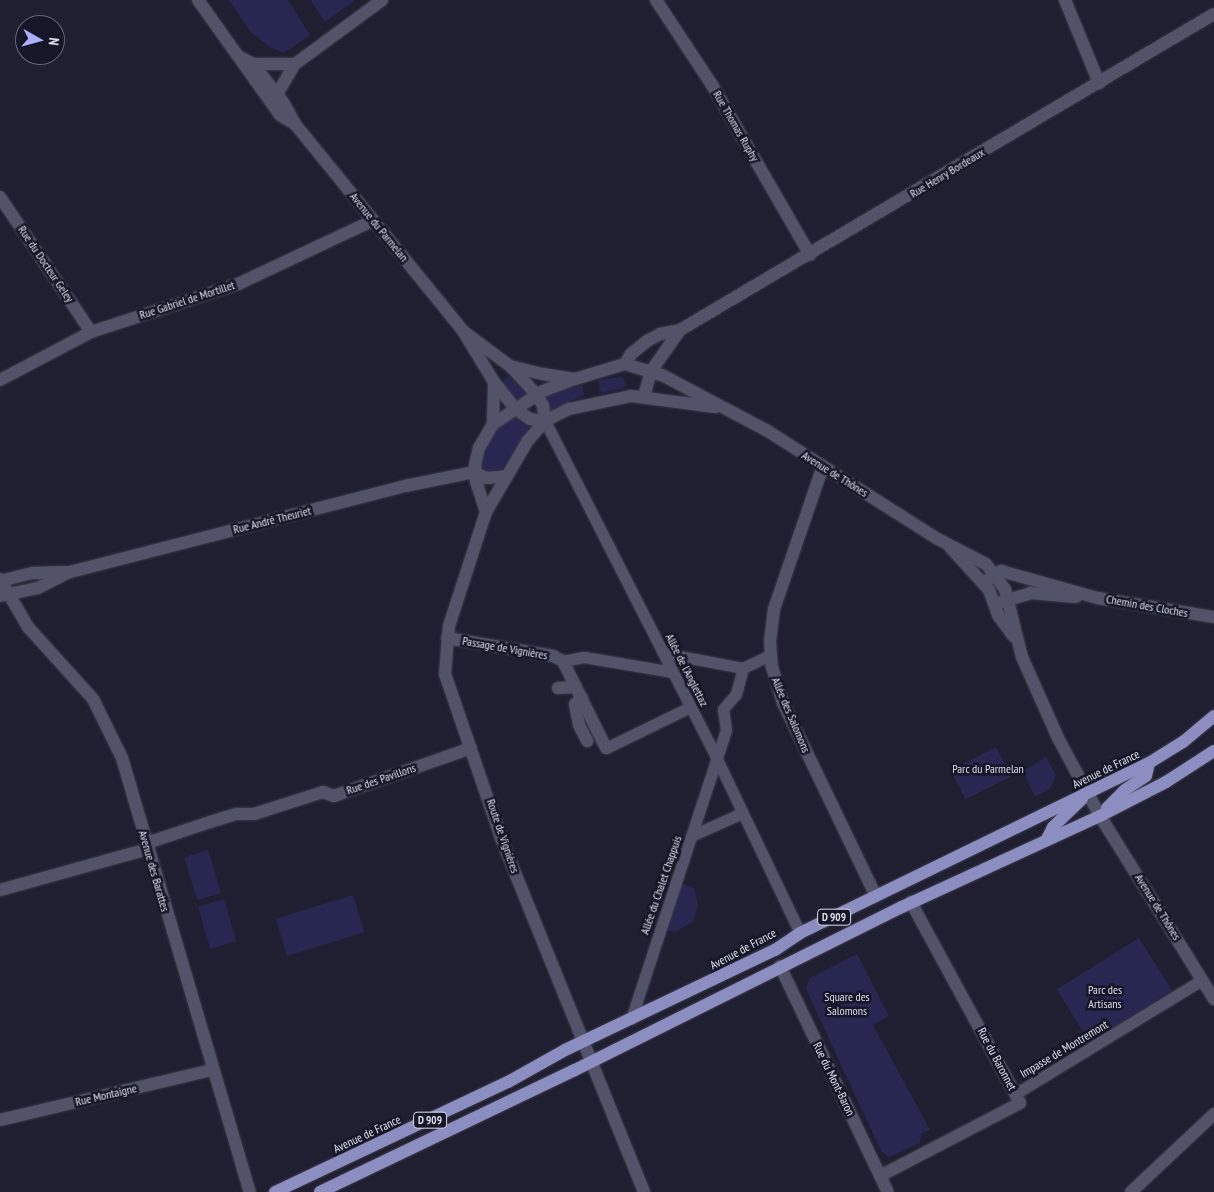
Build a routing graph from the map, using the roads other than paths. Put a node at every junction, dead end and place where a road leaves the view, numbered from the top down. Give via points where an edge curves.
1 (198, 0) edge
2 (382, 0) edge
3 (656, 0) edge
4 (1065, 0) edge
5 (1214, 14) edge
6 (240, 56) junction
7 (253, 64) junction
8 (295, 64) junction
9 (1099, 83) junction
10 (277, 94) junction
11 (295, 124) junction
12 (0, 197) edge
13 (374, 220) junction
14 (810, 255) junction
15 (463, 330) junction
16 (680, 330) junction
17 (91, 332) junction
18 (625, 364) junction
19 (510, 366) junction
20 (651, 371) junction
21 (575, 379) junction
22 (0, 380) edge
23 (494, 382) junction
24 (537, 395) junction
25 (644, 396) junction
26 (720, 408) junction
27 (516, 409) junction
28 (545, 421) junction
29 (493, 424) junction
30 (823, 466) junction
31 (474, 472) junction
32 (507, 476) junction
33 (486, 512) junction
34 (948, 545) junction
35 (70, 572) junction
36 (996, 573) junction
37 (0, 581) edge
38 (984, 583) junction
39 (4, 595) edge
40 (1009, 598) junction
41 (1098, 598) junction
42 (995, 604) junction
43 (1195, 615) junction
44 (1214, 617) edge
45 (1214, 622) edge
46 (447, 638) junction
47 (1016, 640) junction
48 (663, 652) junction
49 (770, 655) junction
50 (563, 661) junction
51 (743, 668) junction
52 (673, 672) junction
53 (558, 688) dead end
54 (579, 693) junction
55 (690, 707) junction
56 (1214, 716) edge
57 (587, 741) dead end
58 (471, 748) junction
59 (606, 748) joint
60 (1214, 751) edge
61 (716, 759) junction
62 (1149, 763) junction
63 (1087, 793) junction
64 (742, 813) junction
65 (1100, 816) junction
66 (693, 835) junction
67 (1047, 839) junction
68 (147, 846) junction
69 (0, 890) edge
70 (876, 896) junction
71 (911, 902) junction
72 (800, 933) junction
73 (780, 966) junction
74 (1202, 980) junction
75 (1214, 998) edge
76 (631, 1019) junction
77 (582, 1042) junction
78 (589, 1062) junction
79 (212, 1070) junction
80 (1015, 1094) junction
81 (1214, 1114) edge
82 (0, 1120) edge
83 (880, 1176) junction
84 (250, 1192) edge
85 (276, 1192) edge
86 (320, 1192) edge
87 (644, 1192) edge
88 (888, 1192) edge
89 (1131, 1192) edge

1 - 6 street, Avenue du Parmelan
2 - 8 street
3 - 14 street, Rue Thomas Ruphy via 712,85
4 - 9 street
5 - 9 street, Rue Henry Bordeaux
6 - 7 street, Avenue du Parmelan
6 - 11 street, Avenue du Parmelan via 245,69 280,115
7 - 8 street
7 - 10 street, Avenue du Parmelan
8 - 10 street
9 - 14 street, Rue Henry Bordeaux
10 - 11 street, Avenue du Parmelan
11 - 13 street, Avenue du Parmelan
12 - 17 street, Rue du Docteur Geley
13 - 15 street, Avenue du Parmelan
13 - 17 street, Rue Gabriel de Mortillet via 238,284
14 - 16 street, Rue Henry Bordeaux
15 - 19 street
15 - 23 street
16 - 18 street, Rue Henry Bordeaux via 660,334 647,341 631,354
16 - 20 street, Rue Henry Bordeaux
17 - 22 street, Rue Gabriel de Mortillet
18 - 20 street
18 - 21 street
19 - 21 street
19 - 24 street
20 - 25 street, Rue Henry Bordeaux
20 - 26 street
21 - 24 street
23 - 27 street
23 - 29 street
24 - 27 street
24 - 28 street
25 - 26 street
25 - 28 street via 580,406
26 - 30 street, Avenue de Thônes via 766,430
27 - 28 street via 530,419
27 - 29 street
28 - 32 street, Route de Vignières via 535,430
28 - 48 street, Allée de l'Anglettaz
29 - 31 street via 476,456
30 - 34 street, Avenue de Thônes
30 - 49 street, Allée des Salomons via 774,608
31 - 32 street via 486,478
31 - 33 street
31 - 35 street, Rue André Theuriet via 406,486
32 - 33 street, Route de Vignières
33 - 46 street, Route de Vignières
34 - 36 street, Avenue de Thônes via 974,556
34 - 38 street, Avenue de Thônes
35 - 37 street, Rue André Theuriet via 33,573
35 - 39 street, Rue André Theuriet via 38,588
36 - 38 street
36 - 40 street, Avenue de Thônes
36 - 41 street, Chemin des Cloches
37 - 39 street, Avenue des Barattes
38 - 42 street, Avenue de Thônes
39 - 68 street, Avenue des Barattes via 28,627 86,689 102,713 122,758
40 - 41 street, Chemin des Cloches via 1030,593
40 - 42 street, Chemin des Cloches
40 - 47 street, Avenue de Thônes
41 - 43 street, Chemin des Cloches
42 - 47 street, Avenue de Thônes via 998,615
43 - 44 street, Chemin des Cloches
43 - 45 street, Chemin des Cloches
46 - 50 street, Passage de Vignières via 553,656
46 - 58 street, Route de Vignières via 446,682
47 - 63 street, Avenue de Thônes via 1050,723
48 - 51 street
48 - 52 street, Allée de l'Anglettaz
49 - 51 street
49 - 70 street, Allée des Salomons via 778,689
50 - 52 street, Passage de Vignières via 584,657
50 - 54 street, Passage de Vignières
51 - 61 street, Allée du Chalet Chappuis via 736,694 723,709 726,730
52 - 55 street, Allée de l'Anglettaz
53 - 54 street
54 - 57 street via 575,704 579,725
54 - 59 street, Passage de Vignières
55 - 59 street
55 - 61 street, Allée de l'Anglettaz
56 - 62 main road, Avenue de France / D 909 via 1183,742
58 - 68 street, Rue des Pavillons via 334,796 323,792 254,814 237,814
58 - 77 street, Route de Vignières via 495,820
60 - 65 main road, D 909 via 1166,782
61 - 64 street, Allée de l'Anglettaz
61 - 66 street, Allée du Chalet Chappuis
62 - 63 main road, Avenue de France / D 909
62 - 65 main road via 1146,776 1121,794
63 - 65 street, Avenue de Thônes
63 - 67 main road via 1053,826
63 - 70 main road, Avenue de France / D 909
64 - 66 street
64 - 72 street, Allée de l'Anglettaz
65 - 67 main road, D 909
65 - 74 street, Avenue de Thônes
66 - 76 street, Allée du Chalet Chappuis
67 - 71 main road, D 909
68 - 69 street, Rue des Pavillons
68 - 79 street, Avenue des Barattes
70 - 72 main road, Avenue de France / D 909
71 - 73 main road, D 909
71 - 80 street, Rue du Baronnet
72 - 76 main road, Avenue de France / D 909 via 775,950
73 - 78 main road, D 909
73 - 83 street, Rue du Mont-Baron
74 - 75 street, Avenue de Thônes
74 - 80 street, Impasse de Montremont
76 - 77 main road, Avenue de France / D 909
77 - 78 street, Route de Vignières
77 - 85 main road, Avenue de France / D 909 via 508,1082
78 - 86 main road, D 909
78 - 87 street, Route de Vignières
79 - 82 street, Rue Montaigne
79 - 84 street, Avenue des Barattes
80 - 83 street, Rue du Baronnet via 1020,1103
81 - 89 street
83 - 88 street, Rue du Mont-Baron

